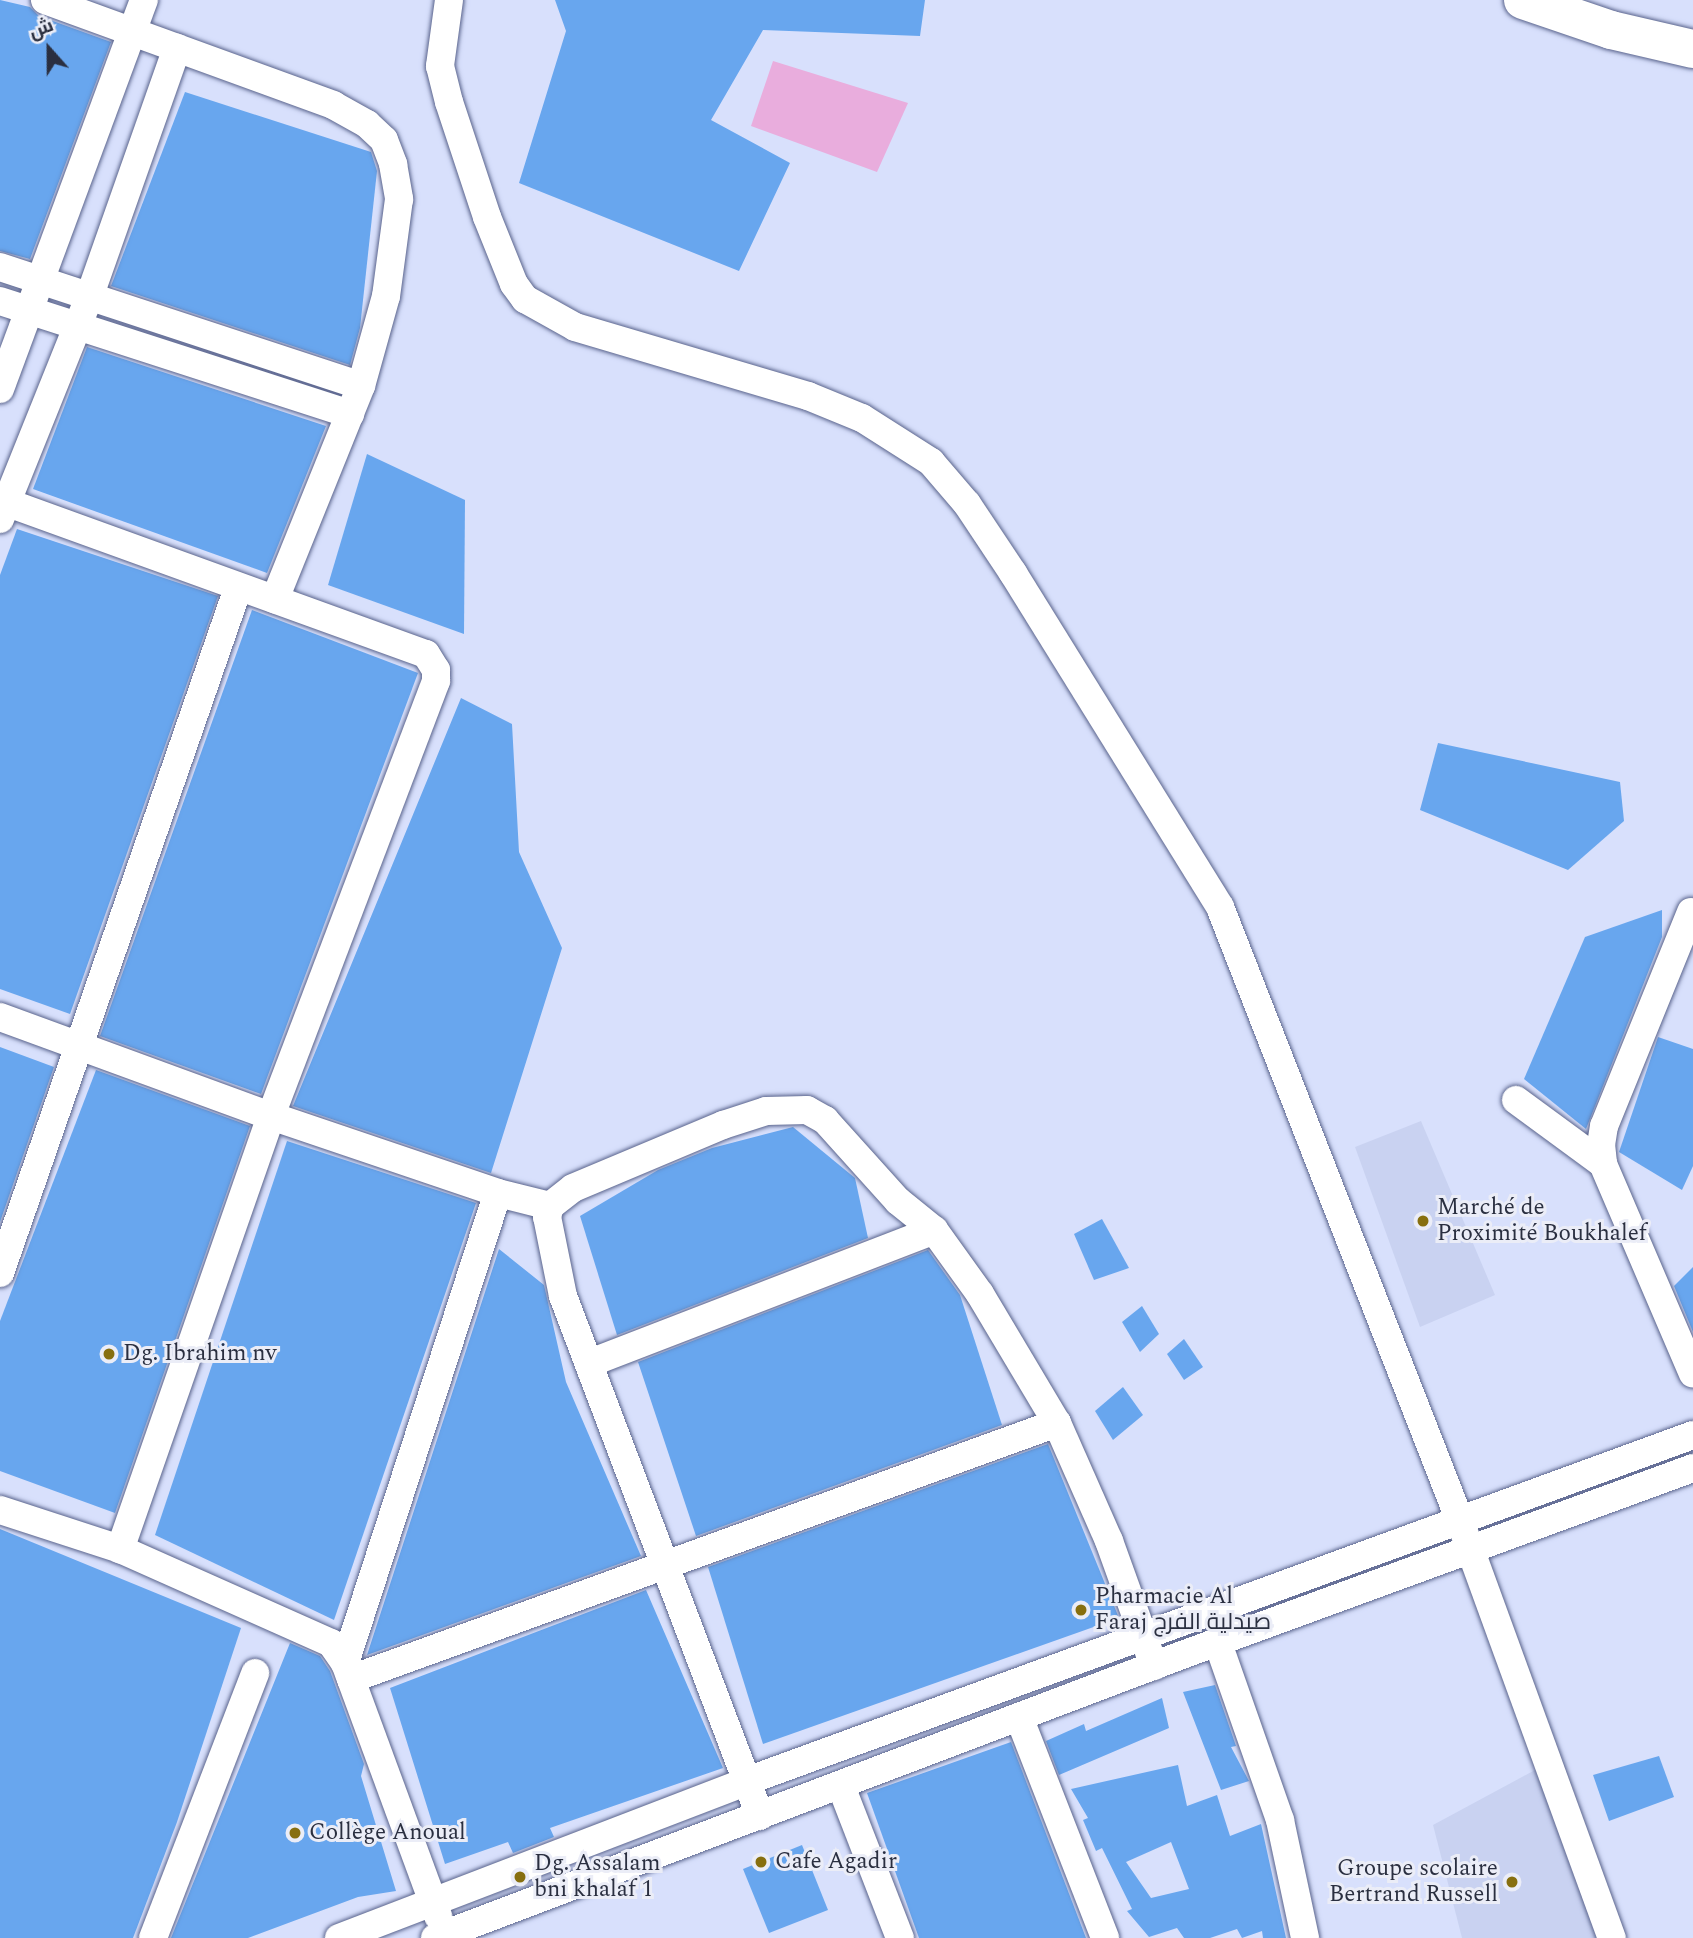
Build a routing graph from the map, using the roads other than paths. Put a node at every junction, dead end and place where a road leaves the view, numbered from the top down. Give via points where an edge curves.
1 (45, 0) edge
2 (144, 0) edge
3 (449, 0) edge
4 (1523, 0) edge
5 (133, 31) junction
6 (1692, 43) edge
7 (177, 48) junction
8 (0, 267) edge
9 (42, 283) junction
10 (90, 295) junction
11 (0, 301) edge
12 (30, 312) junction
13 (78, 325) junction
14 (361, 386) junction
15 (0, 389) edge
16 (350, 414) junction
17 (2, 507) edge
18 (238, 589) junction
19 (275, 599) junction
20 (1691, 912) dead end
21 (0, 1017) edge
22 (80, 1047) junction
23 (1516, 1100) dead end
24 (271, 1116) junction
25 (1603, 1164) junction
26 (498, 1193) junction
27 (550, 1206) junction
28 (934, 1230) junction
29 (0, 1273) edge
30 (590, 1363) junction
31 (1693, 1374) edge
32 (1057, 1423) junction
33 (1693, 1435) edge
34 (1693, 1468) edge
35 (0, 1510) edge
36 (1460, 1521) junction
37 (120, 1549) junction
38 (1471, 1553) junction
39 (666, 1565) junction
40 (1145, 1634) junction
41 (1218, 1643) junction
42 (1154, 1666) junction
43 (348, 1671) junction
44 (255, 1673) dead end
45 (1019, 1717) junction
46 (747, 1781) junction
47 (841, 1786) junction
48 (760, 1816) junction
49 (433, 1898) junction
50 (488, 1930) edge
51 (440, 1936) edge
52 (153, 1938) edge
53 (339, 1938) edge
54 (900, 1938) edge
55 (1105, 1938) edge
56 (1305, 1938) edge
57 (1612, 1938) edge

1 - 5 street
2 - 5 street
3 - 36 street via 440,66 449,102 492,228 514,284 525,299 575,327 808,396 862,418 931,462 982,527 1220,906
4 - 6 highway via 1611,30
5 - 7 street
5 - 9 street
7 - 10 street
7 - 14 street via 333,105 367,124 384,140 399,199 396,242
8 - 9 street
9 - 10 street
9 - 12 street
10 - 13 street
10 - 14 street
11 - 12 street
12 - 13 street
12 - 15 street
13 - 16 street
13 - 17 street
14 - 16 street
16 - 19 street
17 - 18 street
18 - 19 street
18 - 22 street
19 - 24 street via 426,654 436,670 436,681
20 - 25 street via 1604,1126
21 - 22 street
22 - 24 street
22 - 29 street
23 - 25 street
24 - 26 street
24 - 37 street
25 - 31 street
26 - 27 street
26 - 43 street
27 - 28 street via 596,1176 723,1125 766,1111 807,1110 825,1120 898,1201
27 - 30 street via 547,1217 553,1259
28 - 30 street
28 - 32 street via 980,1294
30 - 39 street
32 - 39 street
32 - 40 street
33 - 36 street
34 - 38 street
35 - 37 street
36 - 38 street
36 - 40 street
37 - 43 street via 317,1634 340,1652
38 - 41 street
38 - 57 street
39 - 43 street
39 - 46 street
40 - 42 street
40 - 46 street
41 - 42 street
41 - 56 street via 1283,1831
42 - 45 street
43 - 49 street
44 - 52 street
45 - 47 street
45 - 55 street
46 - 48 street
46 - 49 street
47 - 48 street
47 - 54 street
48 - 50 street
49 - 51 street
49 - 53 street
50 - 51 street

